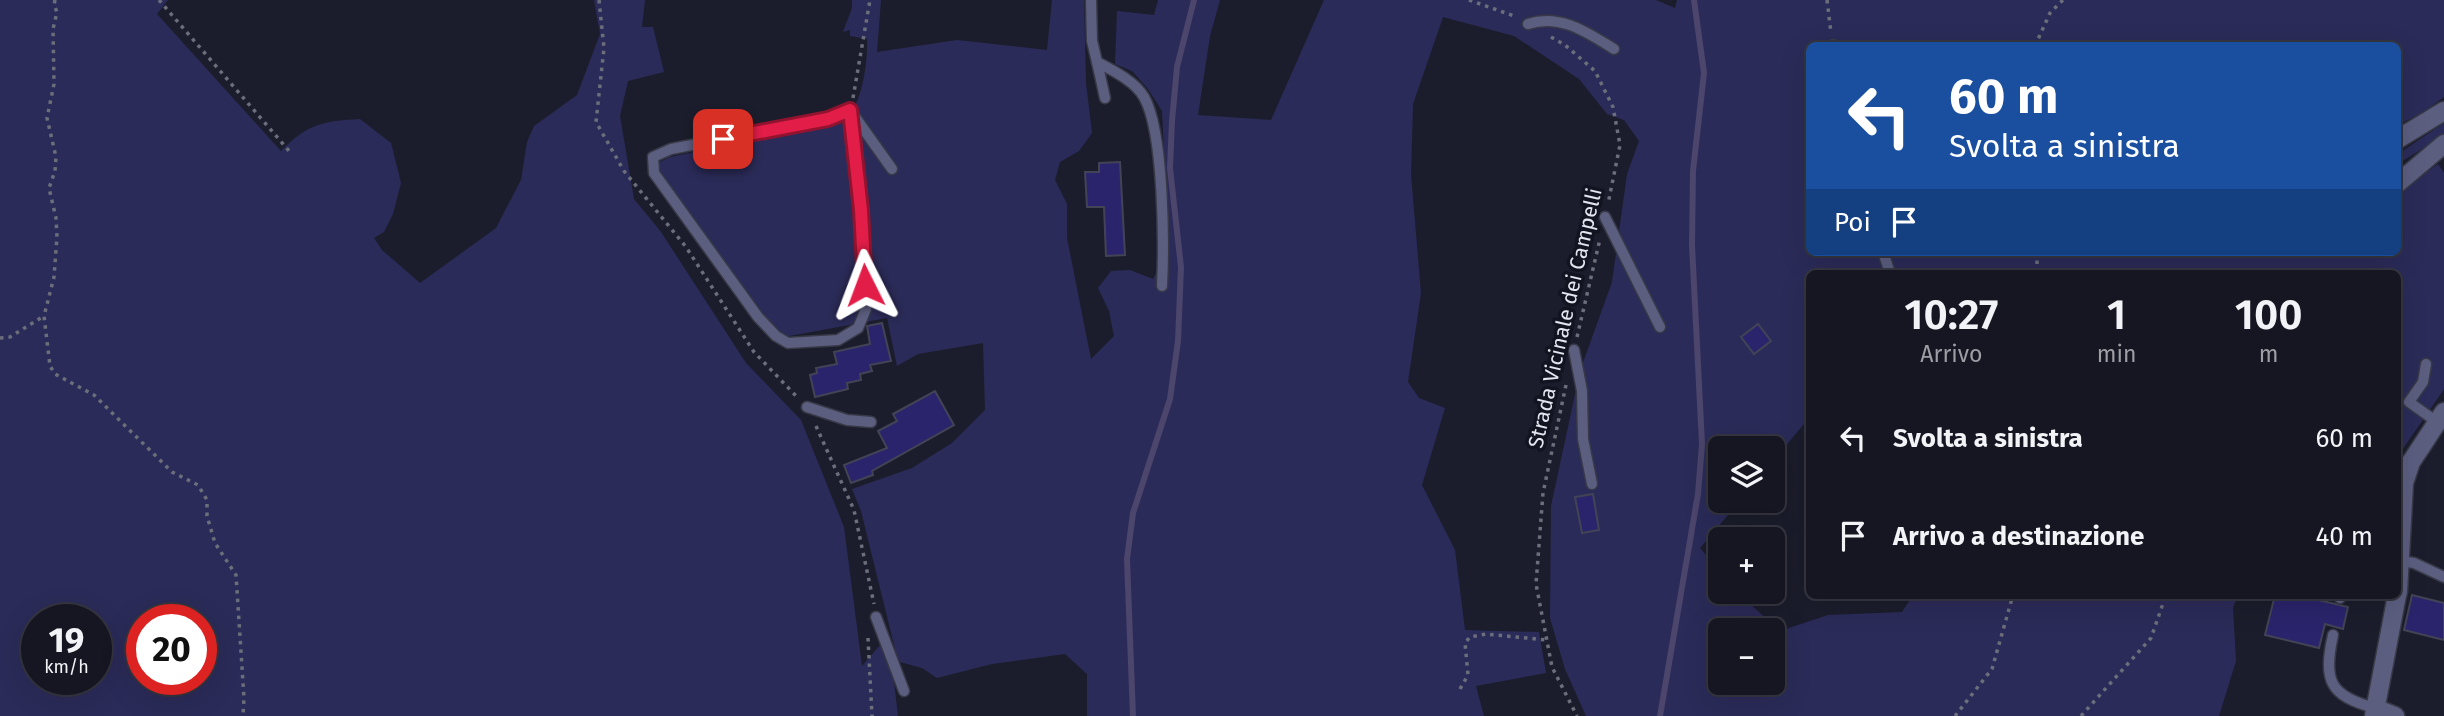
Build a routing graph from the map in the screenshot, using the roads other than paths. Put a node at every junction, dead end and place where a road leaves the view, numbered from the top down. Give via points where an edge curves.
1 (1091, 0) edge
2 (1528, 24) road end
3 (1614, 49) dead end
4 (1097, 62) junction
5 (1105, 98) dead end
6 (850, 110) junction
7 (2444, 111) edge
8 (2401, 137) edge
9 (2444, 144) edge
10 (892, 169) dead end
11 (2401, 180) edge
12 (1605, 217) road end
13 (1162, 286) dead end
14 (1660, 327) dead end
15 (1574, 350) road end
16 (2426, 364) dead end
17 (807, 407) road end
18 (2441, 417) edge
19 (871, 422) dead end
20 (1592, 484) dead end
21 (2401, 487) edge
22 (2401, 561) edge
23 (2444, 577) edge
24 (2396, 599) edge
25 (876, 617) road end
26 (2333, 635) dead end
27 (904, 691) dead end
28 (2375, 712) edge
29 (2395, 716) edge

1 - 4 lane
2 - 3 lane via 1543,19 1577,27
4 - 5 lane
4 - 13 lane via 1144,96 1155,128
6 - 6 lane via 828,119 671,149 653,157 654,173 758,317 788,343 838,340 858,328 866,309
6 - 10 lane
7 - 8 street
9 - 11 street
12 - 14 lane
15 - 20 lane
16 - 18 lane via 2423,382 2409,402
17 - 19 lane via 847,420
18 - 21 street via 2411,461
22 - 23 lane
24 - 28 street
25 - 27 lane
26 - 28 lane via 2327,663 2335,687 2347,699
28 - 29 street

